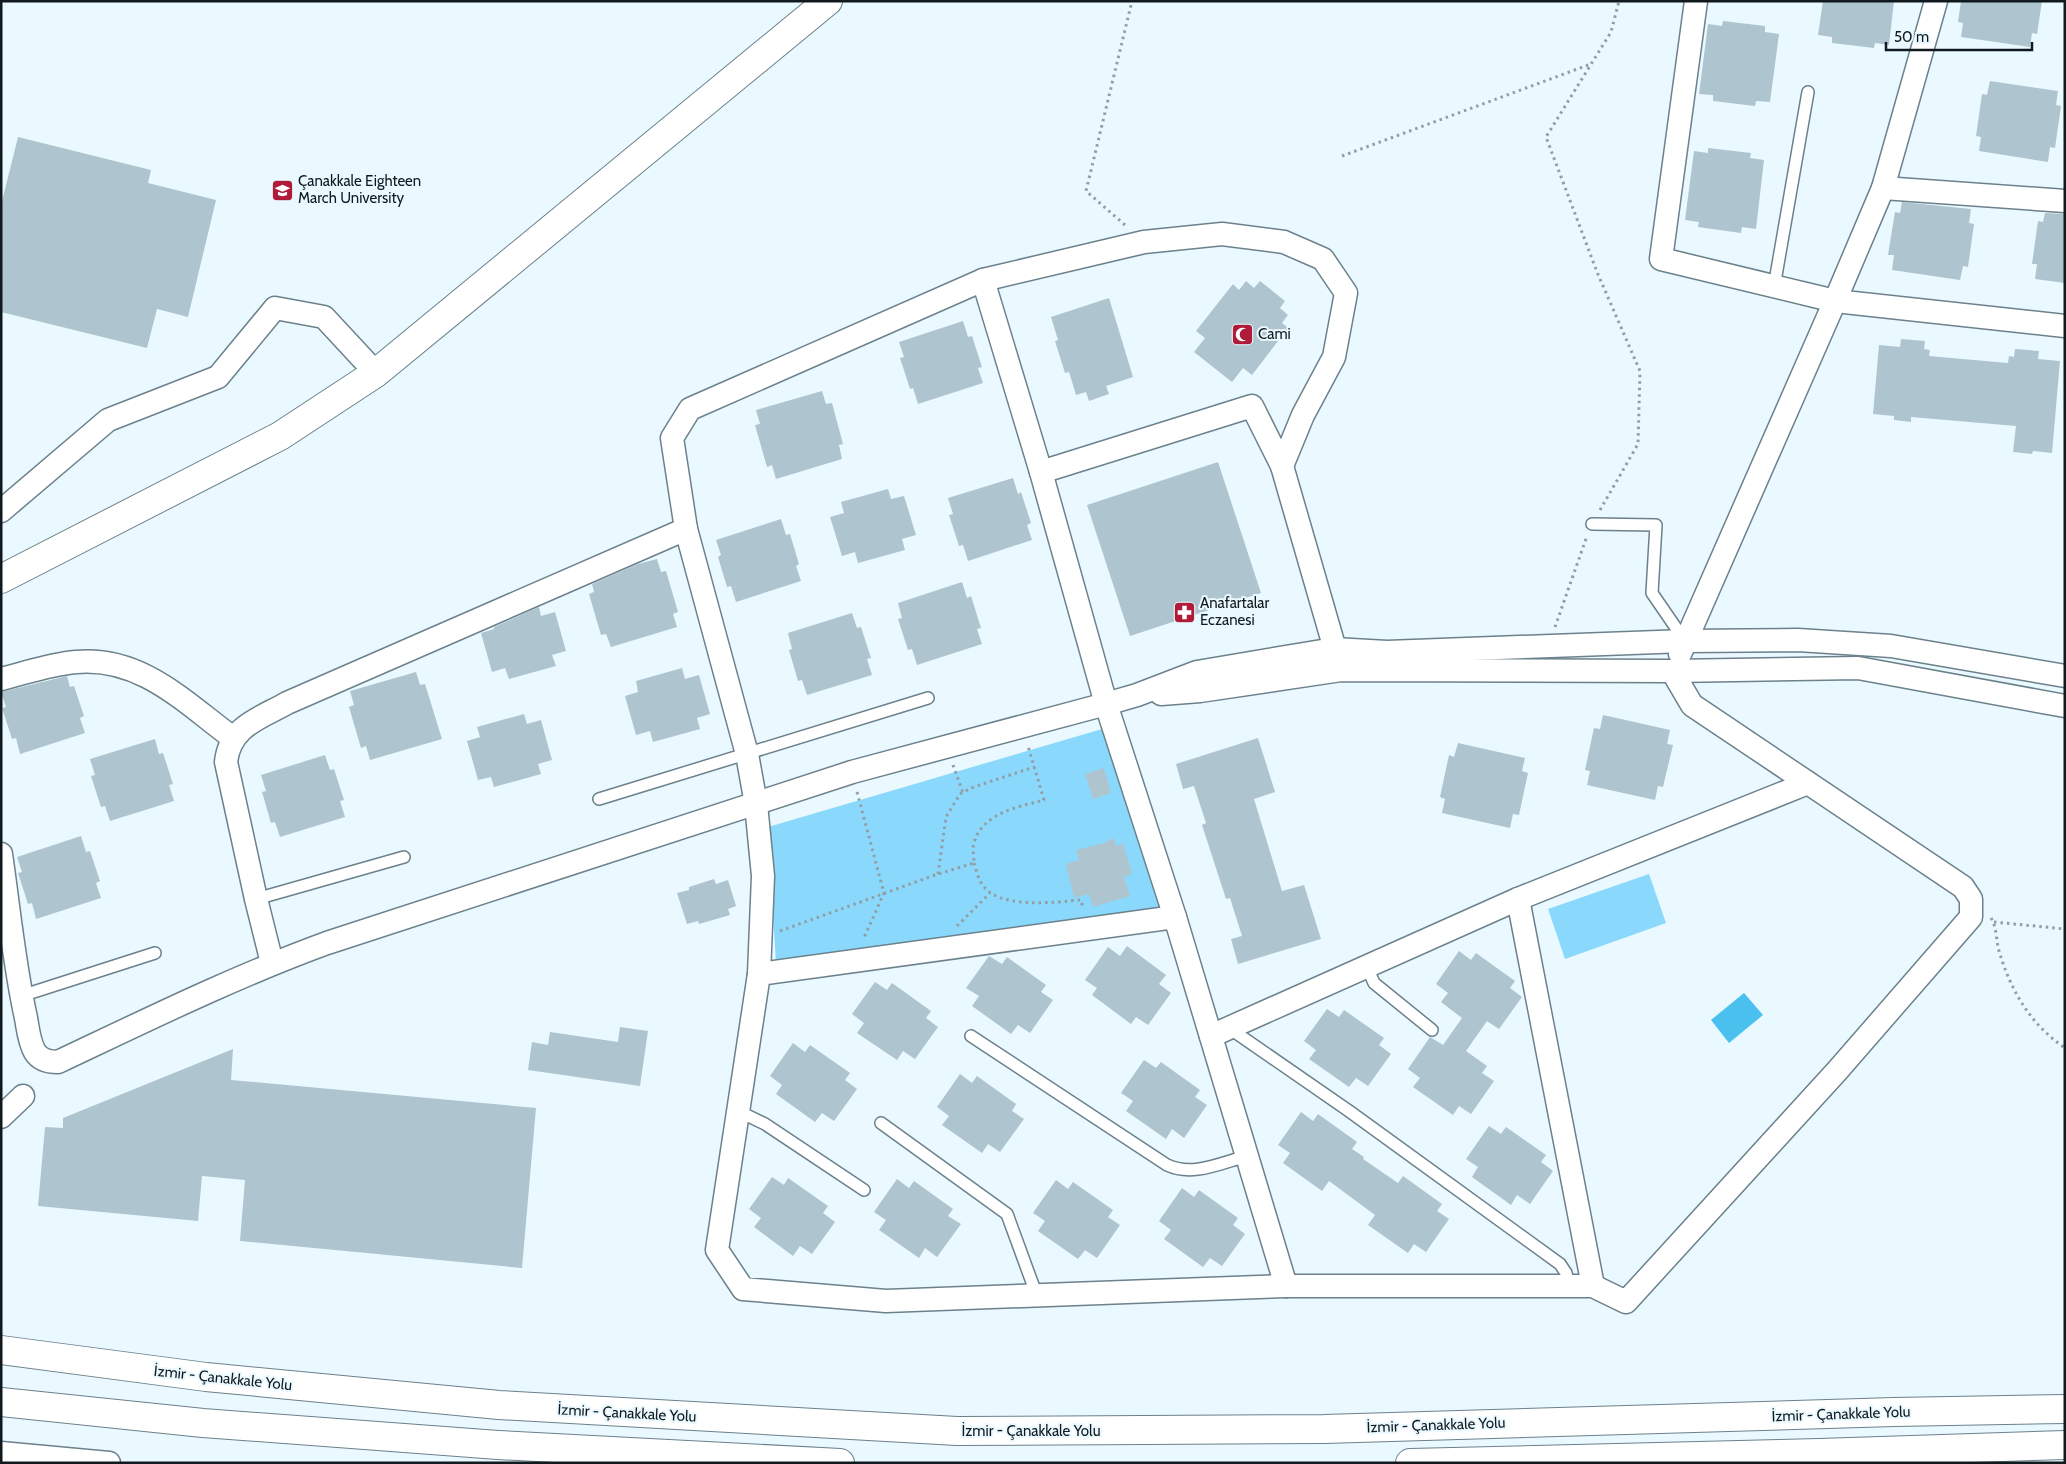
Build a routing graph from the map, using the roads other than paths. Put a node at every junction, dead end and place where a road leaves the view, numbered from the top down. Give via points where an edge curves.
1 (828, 1) edge
2 (1696, 1) edge
3 (1936, 1) edge
4 (1808, 92) dead end
5 (1883, 188) junction
6 (2065, 201) edge
7 (983, 280) junction
8 (1774, 286) junction
9 (1835, 301) junction
10 (2065, 326) edge
11 (376, 373) junction
12 (1282, 466) junction
13 (1041, 472) junction
14 (1, 511) edge
15 (1592, 524) road end
16 (686, 529) junction
17 (1, 579) edge
18 (1686, 641) junction
19 (1338, 660) junction
20 (1672, 671) junction
21 (2065, 676) edge
22 (1, 679) edge
23 (928, 698) dead end
24 (1106, 704) junction
25 (2065, 706) edge
26 (233, 738) junction
27 (747, 754) junction
28 (1808, 783) junction
29 (599, 799) dead end
30 (756, 804) junction
31 (1, 854) edge
32 (404, 857) dead end
33 (256, 899) junction
34 (1518, 900) junction
35 (1175, 917) junction
36 (155, 953) dead end
37 (272, 963) junction
38 (1367, 967) junction
39 (758, 974) junction
40 (21, 996) junction
41 (1432, 1030) dead end
42 (1220, 1032) junction
43 (971, 1036) dead end
44 (23, 1096) dead end
45 (738, 1111) junction
46 (1, 1116) edge
47 (882, 1123) dead end
48 (1247, 1156) junction
49 (864, 1190) dead end
50 (1286, 1286) junction
51 (1569, 1286) junction
52 (1593, 1286) junction
53 (1037, 1296) junction
54 (1, 1350) edge
55 (2065, 1398) edge
56 (1, 1402) edge
57 (2065, 1409) edge
58 (1894, 1412) junction
59 (2065, 1445) edge
60 (1, 1453) edge
61 (109, 1463) edge
62 (840, 1463) edge
63 (1410, 1463) edge

1 - 11 main road
2 - 8 street via 1661,259
3 - 5 street
4 - 8 lane
5 - 6 street
5 - 9 street
7 - 12 street via 1144,242 1222,234 1284,242 1323,259 1346,293 1334,357 1303,415
7 - 13 street
7 - 16 street via 690,409 672,438
8 - 9 street
9 - 10 street
9 - 18 street
11 - 14 street via 324,316 275,308 218,377 108,420
11 - 17 main road via 280,436
12 - 13 street via 1252,406
12 - 19 street
13 - 24 street
15 - 18 lane via 1656,525 1652,593
16 - 26 street via 288,703 242,728
16 - 27 street
18 - 19 street via 1387,652
18 - 20 street
18 - 21 street via 1798,640 1890,646
19 - 20 street
19 - 24 street via 1197,672
20 - 25 street via 1858,668
20 - 28 street via 1692,704
22 - 26 street via 74,662 127,666 153,678
23 - 27 lane
24 - 30 street via 852,772
24 - 35 street
26 - 33 street via 226,762
27 - 29 lane
27 - 30 street
28 - 34 street
28 - 52 street via 1963,887 1971,899 1971,917 1837,1071 1626,1302
30 - 37 street
30 - 39 street via 763,876
31 - 40 street
32 - 33 lane
33 - 37 street
34 - 38 street
34 - 52 street
35 - 39 street
35 - 42 street
36 - 40 lane
37 - 40 street via 58,1062 42,1059 35,1053
38 - 41 lane via 1374,983
38 - 42 street
39 - 45 street
42 - 48 street
42 - 51 lane via 1349,1111 1560,1264
43 - 48 lane via 1166,1165 1191,1171
44 - 46 street
45 - 49 lane via 765,1124
45 - 53 street via 718,1250 743,1289 886,1301
47 - 53 lane via 1007,1214
48 - 50 street
50 - 51 street
50 - 53 street
51 - 52 street
54 - 58 main road, İzmir - Çanakkale Yolu via 206,1377 499,1405 957,1431 1324,1429
55 - 58 main road
56 - 62 main road via 203,1423 498,1445
57 - 58 main road, İzmir - Çanakkale Yolu
59 - 63 main road
60 - 61 street

